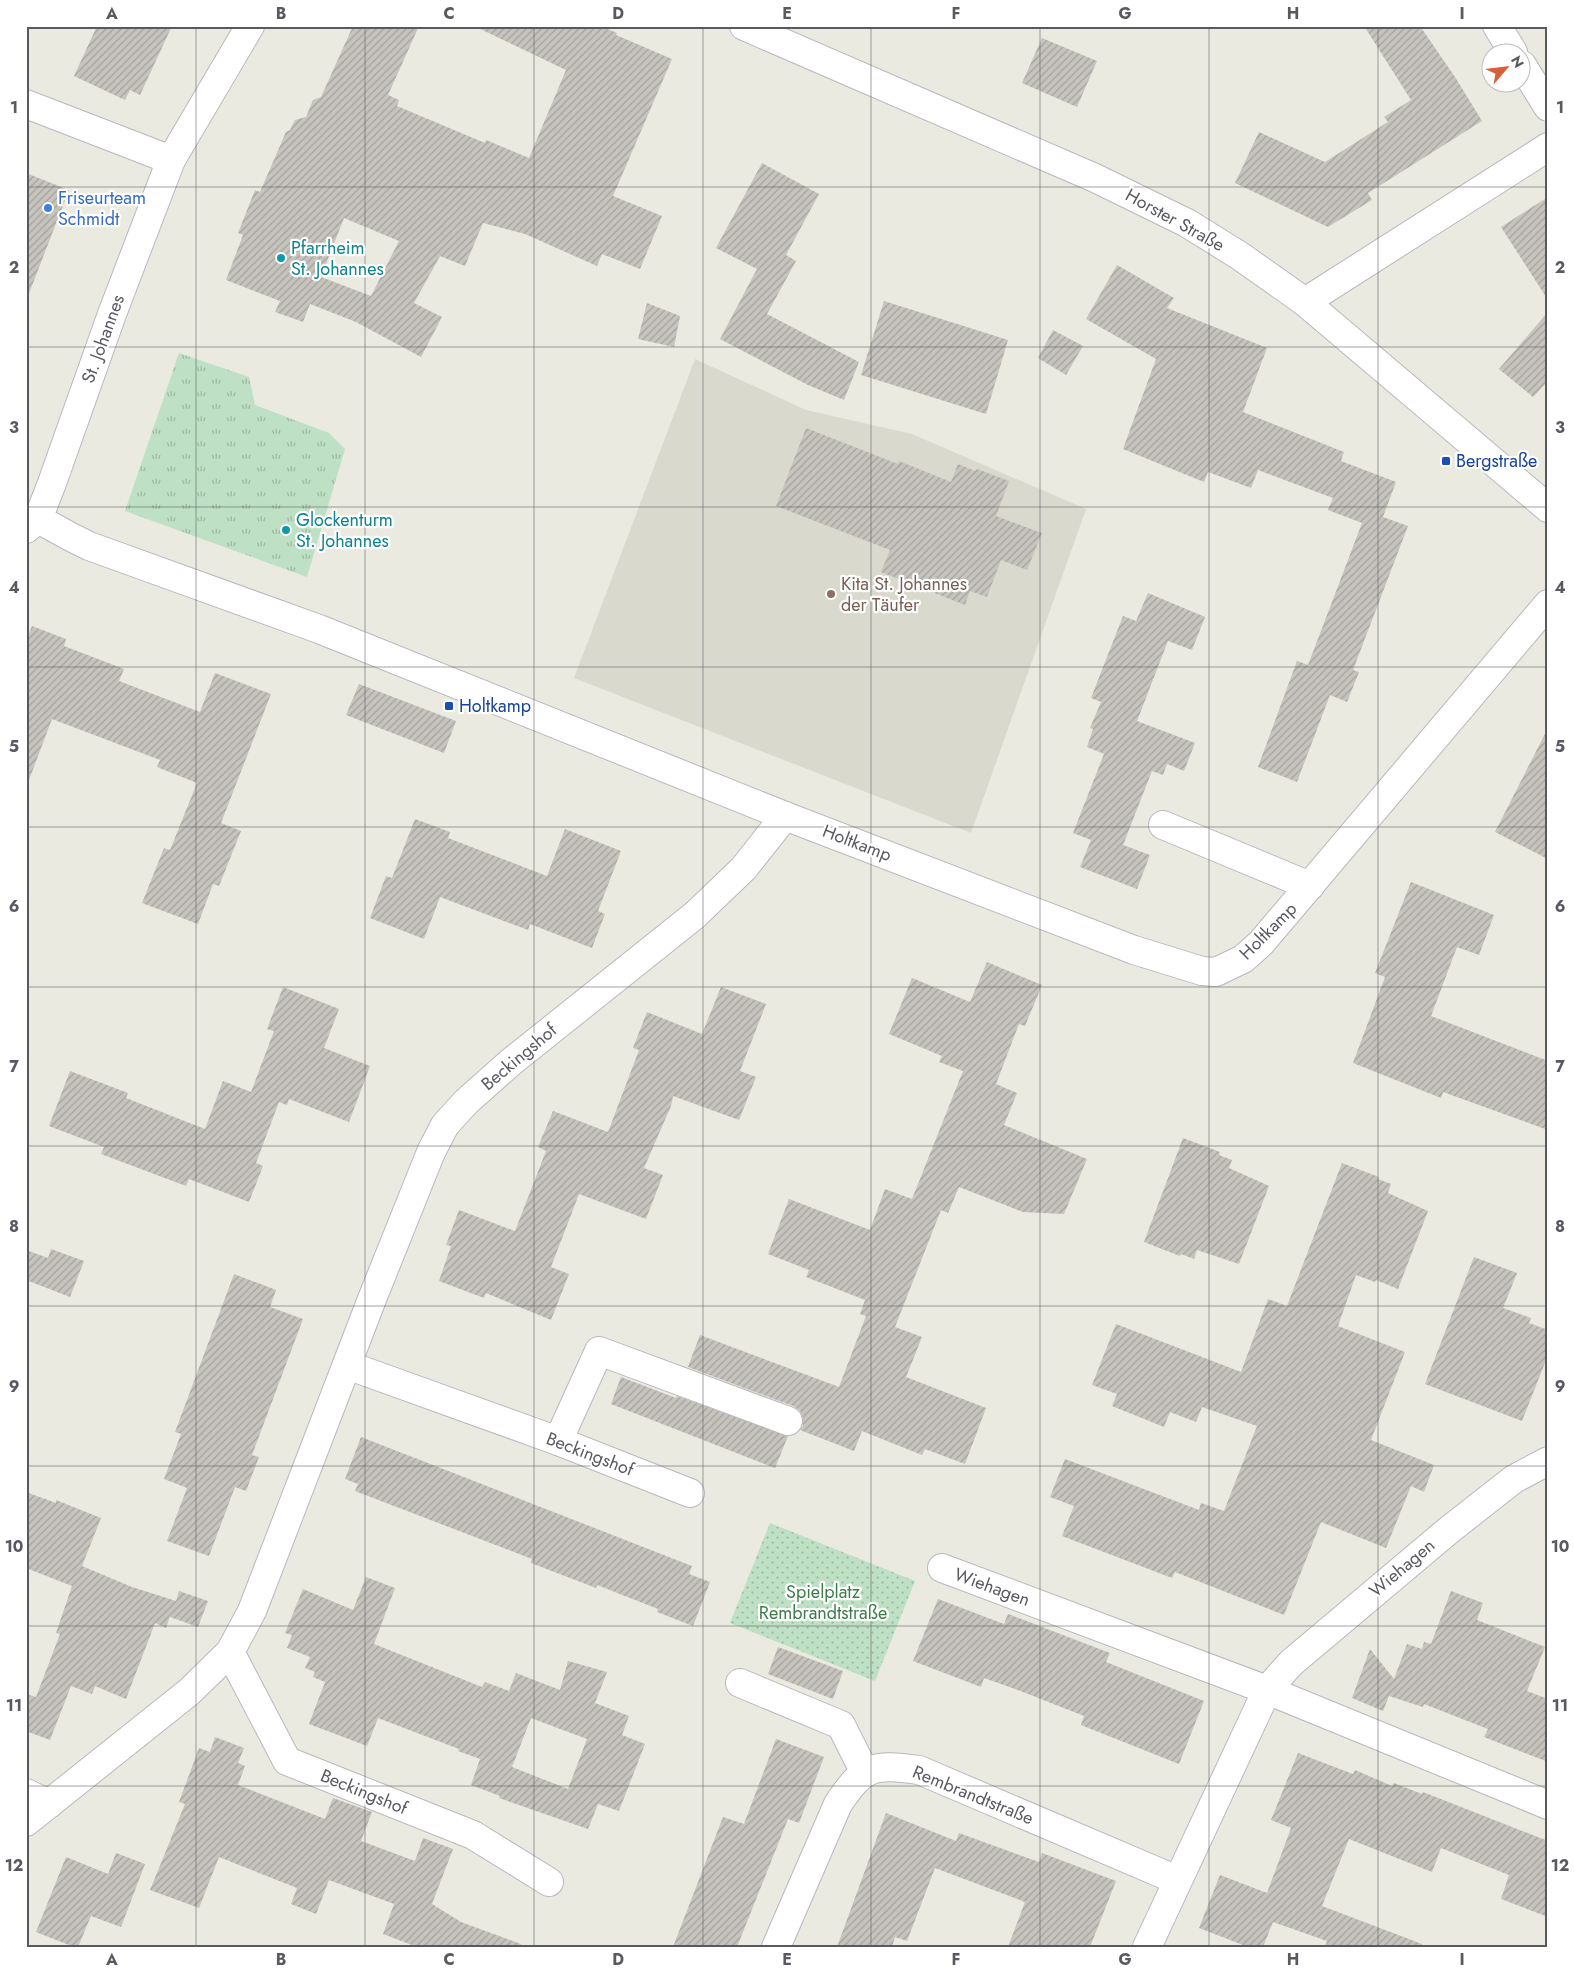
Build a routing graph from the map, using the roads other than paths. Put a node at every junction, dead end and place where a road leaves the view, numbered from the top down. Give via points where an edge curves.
1 (250, 26) edge
2 (1497, 26) edge
3 (760, 29) edge
4 (1507, 42) edge
5 (1532, 81) edge
6 (26, 104) edge
7 (1548, 107) edge
8 (1548, 148) edge
9 (171, 160) junction
10 (1305, 302) junction
11 (1548, 508) edge
12 (32, 524) edge
13 (1548, 604) edge
14 (785, 816) junction
15 (1163, 825) dead end
16 (1310, 886) junction
17 (347, 1365) junction
18 (788, 1421) dead end
19 (558, 1441) junction
20 (1548, 1461) edge
21 (690, 1493) dead end
22 (942, 1568) dead end
23 (230, 1652) junction
24 (740, 1683) dead end
25 (1267, 1690) junction
26 (864, 1773) junction
27 (38, 1798) edge
28 (1548, 1805) edge
29 (26, 1822) edge
30 (1177, 1880) junction
31 (549, 1882) dead end
32 (776, 1947) edge
33 (1147, 1947) edge

1 - 9 street, St. Johannes
2 - 4 street
3 - 10 street, Horster Straße via 1095,178 1187,223
5 - 7 street
6 - 9 street
8 - 10 street
9 - 12 street, St. Johannes
10 - 11 street, Horster Straße
12 - 14 street, Holtkamp via 319,630
13 - 16 street, Holtkamp
14 - 16 street, Holtkamp via 1134,950 1202,971 1216,972 1243,959
14 - 17 street, Beckingshof via 744,868 694,915 511,1062 445,1125 431,1152
15 - 16 street
17 - 19 street, Beckingshof
17 - 23 street, Beckingshof via 252,1611
18 - 19 street via 599,1351
19 - 21 street, Beckingshof
20 - 25 street, Wiehagen via 1514,1479 1449,1530 1291,1663
22 - 25 street, Wiehagen
23 - 27 street, Beckingshof via 189,1692
23 - 31 street, Beckingshof via 287,1761 473,1835
24 - 26 street via 841,1725
25 - 28 street, Wiehagen
25 - 30 street, Wiehagen
26 - 30 street, Rembrandtstraße via 887,1766 919,1770
26 - 32 street via 838,1804
27 - 29 street, Beckingshof
30 - 33 street, Wiehagen

